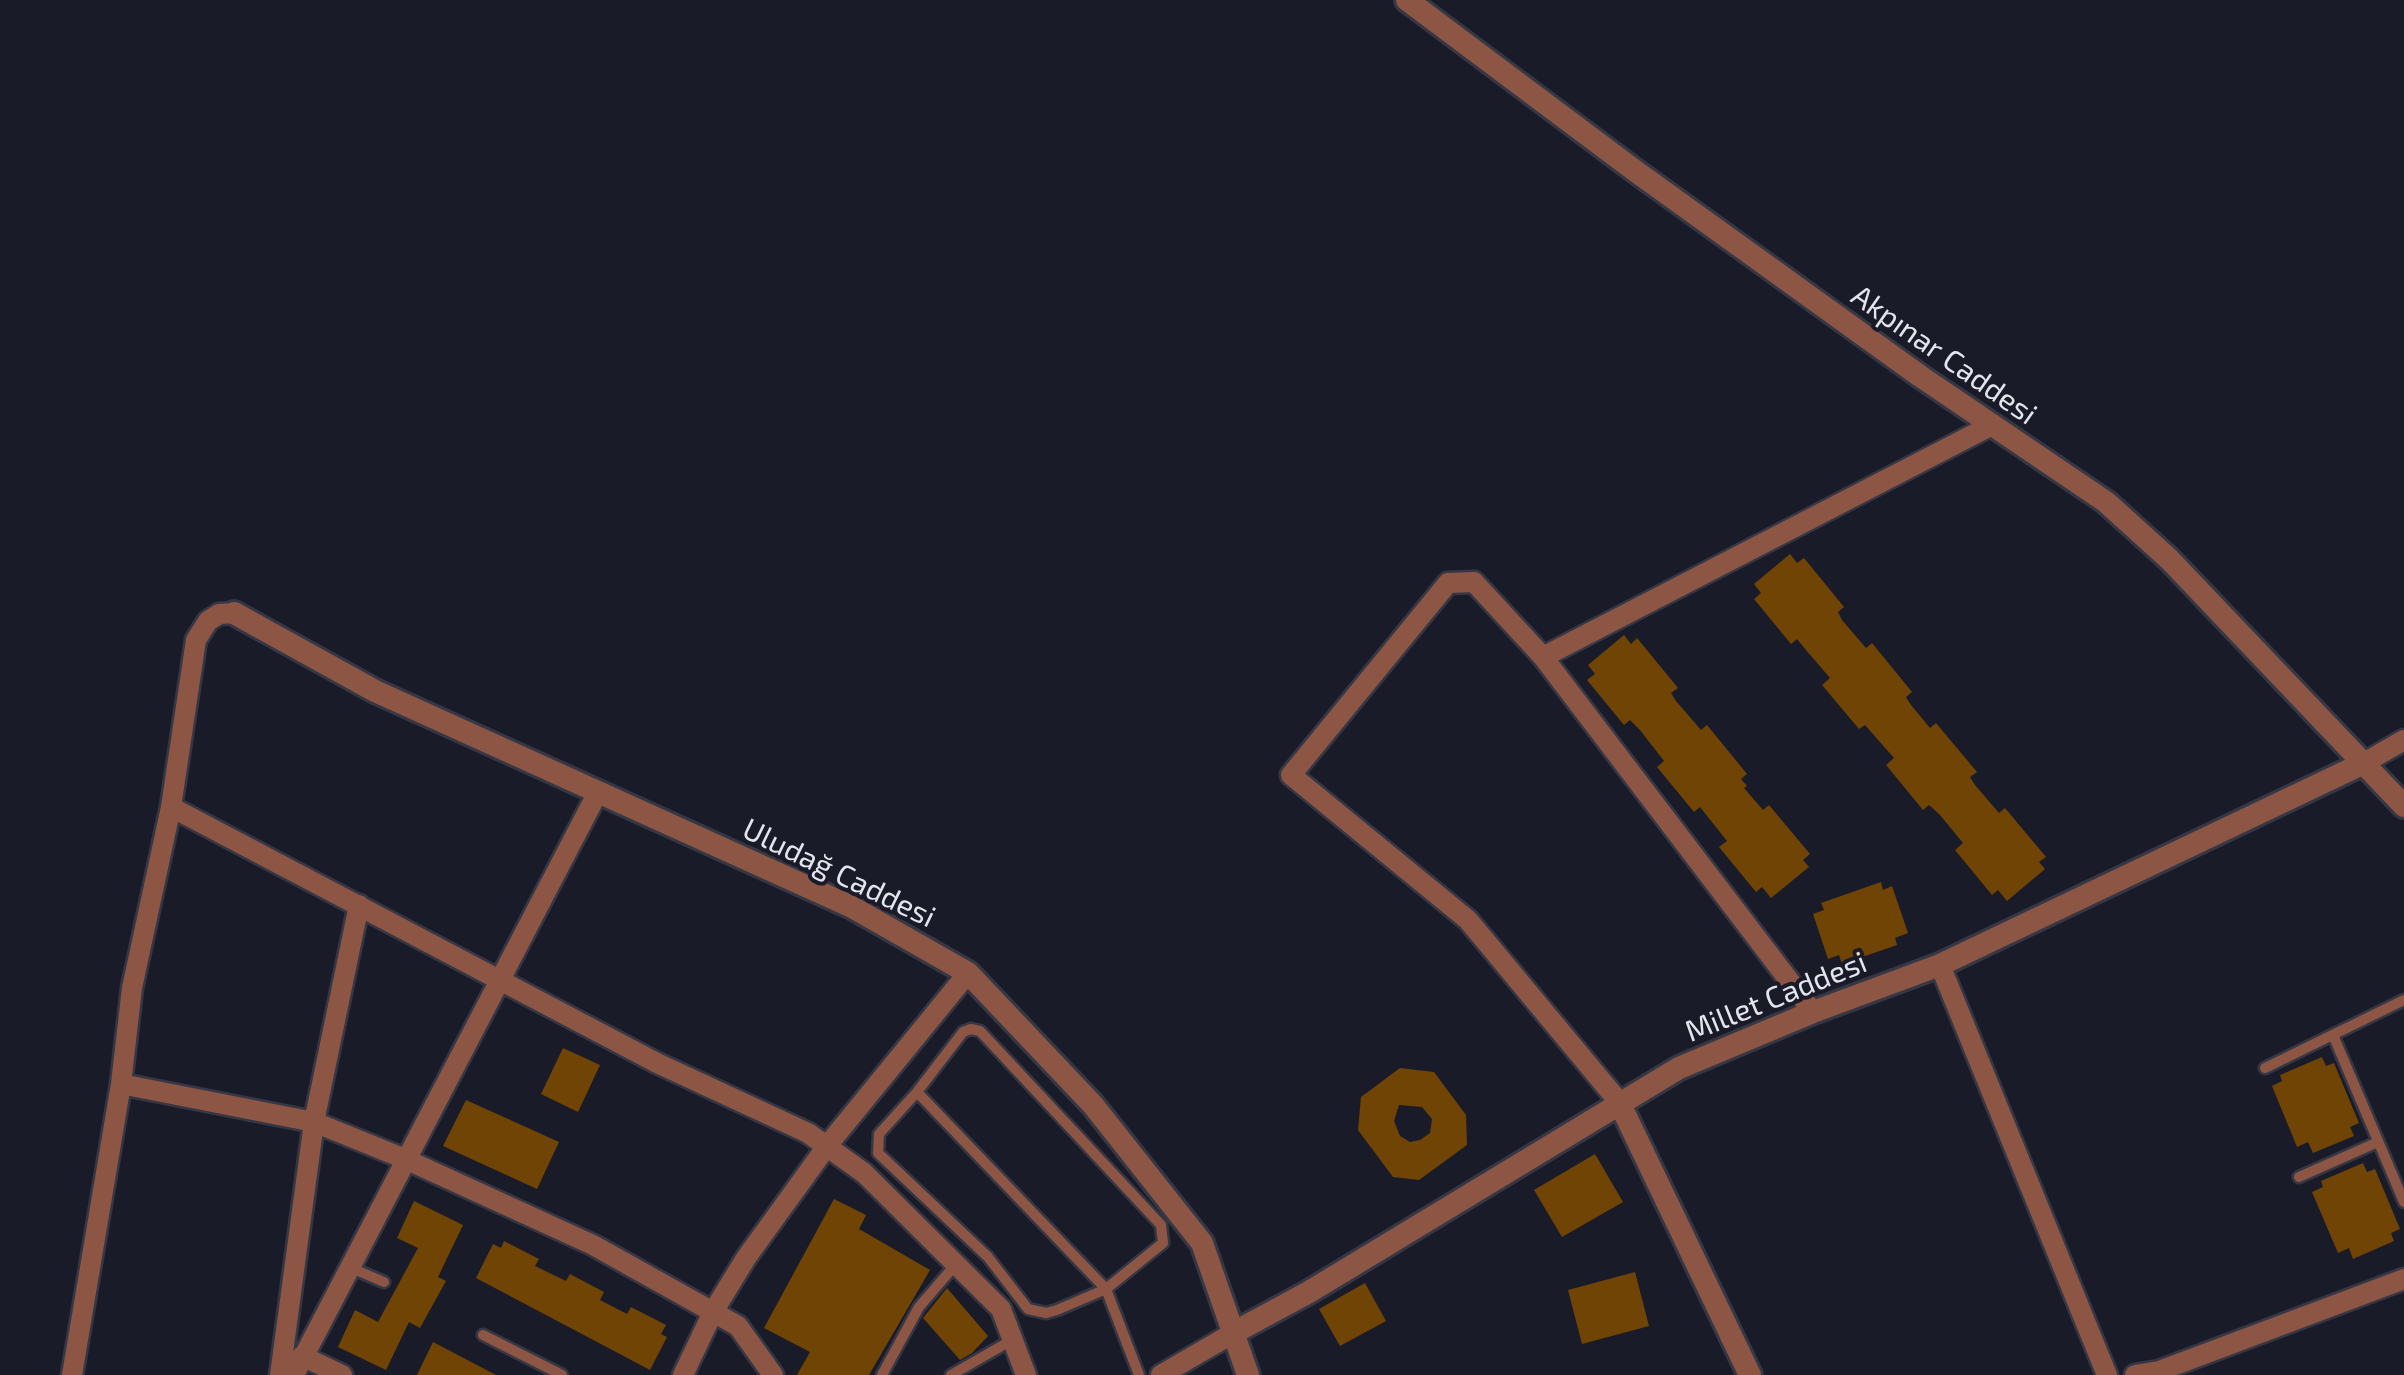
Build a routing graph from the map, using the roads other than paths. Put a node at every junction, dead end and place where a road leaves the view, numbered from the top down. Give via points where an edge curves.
1 (1408, 0) edge
2 (1992, 425) junction
3 (234, 613) joint
4 (1543, 657) junction
5 (2404, 740) edge
6 (2364, 763) junction
7 (598, 792) junction
8 (2404, 806) edge
9 (171, 807) junction
10 (359, 905) junction
11 (1940, 965) junction
12 (968, 973) junction
13 (499, 981) junction
14 (2404, 1000) edge
15 (1813, 1012) junction
16 (2333, 1035) junction
17 (2265, 1068) dead end
18 (121, 1084) junction
19 (917, 1092) junction
20 (1619, 1102) junction
21 (314, 1122) junction
22 (2378, 1142) junction
23 (826, 1146) junction
24 (404, 1160) junction
25 (2300, 1177) dead end
26 (2404, 1202) edge
27 (956, 1264) junction
28 (348, 1266) junction
29 (384, 1282) dead end
30 (2402, 1287) edge
31 (1106, 1289) junction
32 (713, 1312) junction
33 (1235, 1332) junction
34 (483, 1335) dead end
35 (1013, 1340) junction
36 (298, 1365) edge
37 (2160, 1373) edge
38 (72, 1375) edge
39 (280, 1375) edge
40 (342, 1375) edge
41 (562, 1375) edge
42 (683, 1375) edge
43 (772, 1375) edge
44 (882, 1375) edge
45 (951, 1375) edge
46 (1026, 1375) edge
47 (1140, 1375) edge
48 (1160, 1375) edge
49 (1248, 1375) edge
50 (1750, 1375) edge
51 (2107, 1375) edge
52 (2135, 1375) edge

1 - 2 street, Akpınar Caddesi
2 - 4 street
2 - 6 street, Akpınar Caddesi via 2106,502 2144,536
3 - 7 street, Uludağ Caddesi via 375,692
3 - 9 street via 208,621 196,640
4 - 15 street
4 - 20 street via 1474,582 1448,583 1291,775 1468,920
5 - 6 street
6 - 8 street, Akpınar Caddesi
6 - 11 street, Millet Caddesi
7 - 12 street, Uludağ Caddesi via 852,907
7 - 13 street
9 - 10 street
9 - 18 street via 132,988
10 - 13 street
10 - 21 street
11 - 15 street, Millet Caddesi
11 - 51 street
12 - 23 street
12 - 33 street, Uludağ Caddesi via 1093,1104 1202,1243
13 - 23 street
13 - 24 street
14 - 16 lane
15 - 20 street, Millet Caddesi via 1679,1068
16 - 17 lane
16 - 22 lane
18 - 21 street
18 - 38 street
19 - 31 lane
19 - 31 lane via 879,1134 878,1152 988,1257 1028,1308 1046,1313
19 - 31 lane via 963,1032 980,1031 1160,1225 1163,1242
20 - 33 street, Millet Caddesi
20 - 50 street
21 - 24 street
21 - 39 street
22 - 25 lane
22 - 26 lane
23 - 27 street
23 - 32 street
24 - 28 street
24 - 32 street via 593,1245
27 - 35 street via 1001,1308
27 - 44 lane via 919,1306
28 - 29 lane
28 - 36 street
30 - 37 street
31 - 47 lane
32 - 42 street
32 - 43 street via 738,1326
33 - 48 street
33 - 49 street, Uludağ Caddesi
34 - 41 lane
35 - 45 lane
35 - 46 street
36 - 40 street
37 - 52 street

